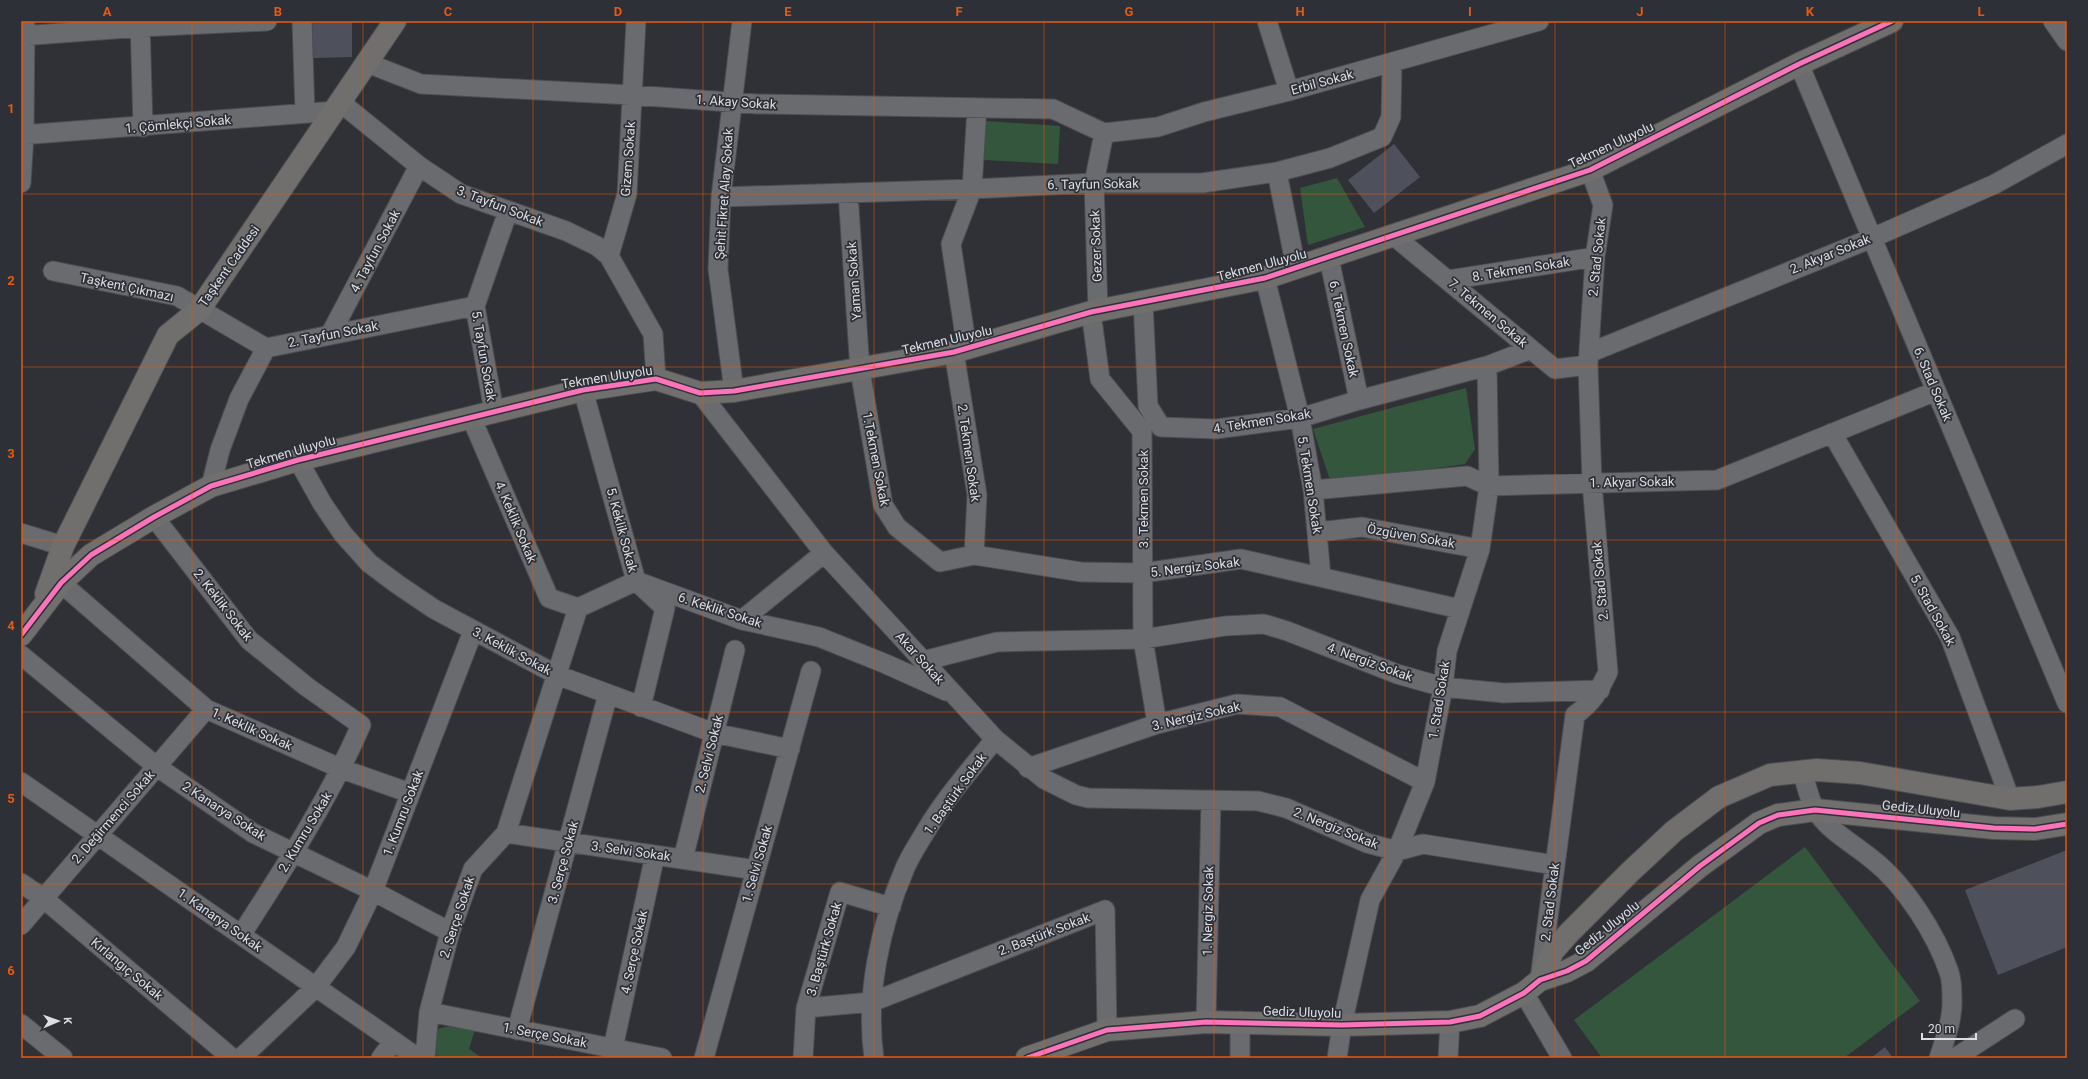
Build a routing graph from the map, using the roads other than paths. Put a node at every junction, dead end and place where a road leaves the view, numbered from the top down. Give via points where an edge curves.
1 (267, 21) edge
2 (302, 21) edge
3 (395, 21) edge
4 (636, 21) edge
5 (742, 21) edge
6 (1267, 21) edge
7 (1539, 21) edge
8 (2053, 21) edge
9 (1881, 23) edge
10 (140, 24) edge
11 (24, 31) edge
12 (2067, 41) edge
13 (367, 63) junction
14 (1392, 63) junction
15 (1799, 64) junction
16 (1289, 91) junction
17 (632, 95) junction
18 (732, 102) junction
19 (338, 106) junction
20 (977, 108) junction
21 (305, 113) junction
22 (143, 127) junction
23 (1104, 133) junction
24 (23, 135) edge
25 (2067, 144) edge
26 (419, 166) junction
27 (1590, 170) junction
28 (1277, 172) junction
29 (21, 183) edge
30 (1094, 183) junction
31 (972, 189) junction
32 (848, 193) junction
33 (721, 197) junction
34 (508, 211) junction
35 (1394, 236) junction
36 (1872, 238) junction
37 (609, 256) junction
38 (1595, 257) junction
39 (1329, 258) junction
40 (1296, 268) junction
41 (53, 271) dead end
42 (1265, 278) junction
43 (1448, 280) junction
44 (1143, 302) junction
45 (475, 306) junction
46 (199, 310) junction
47 (1094, 312) junction
48 (330, 335) junction
49 (266, 348) junction
50 (1530, 348) junction
51 (960, 350) junction
52 (1588, 359) junction
53 (1487, 366) junction
54 (860, 370) junction
55 (656, 379) junction
56 (583, 390) junction
57 (734, 391) junction
58 (1936, 391) junction
59 (700, 392) junction
60 (1359, 400) junction
61 (494, 411) junction
62 (471, 417) junction
63 (1300, 418) junction
64 (1832, 433) junction
65 (298, 460) junction
66 (1592, 483) junction
67 (211, 486) junction
68 (1489, 486) junction
69 (1313, 490) junction
70 (154, 517) junction
71 (1318, 532) junction
72 (21, 533) edge
73 (63, 546) junction
74 (1480, 549) junction
75 (824, 553) junction
76 (974, 555) junction
77 (1143, 573) junction
78 (1322, 576) junction
79 (636, 581) junction
80 (61, 583) junction
81 (42, 606) junction
82 (578, 608) junction
83 (1460, 609) junction
84 (742, 620) junction
85 (473, 631) junction
86 (21, 634) edge
87 (1143, 639) junction
88 (735, 650) dead end
89 (21, 655) edge
90 (923, 661) junction
91 (811, 671) dead end
92 (557, 675) junction
93 (1443, 687) junction
94 (1600, 690) junction
95 (608, 694) junction
96 (952, 694) junction
97 (2067, 703) edge
98 (641, 707) junction
99 (206, 709) junction
100 (1157, 724) junction
101 (361, 725) joint
102 (714, 733) junction
103 (995, 739) junction
104 (790, 749) junction
105 (156, 766) junction
106 (1028, 768) junction
107 (342, 769) junction
108 (1802, 771) junction
109 (21, 782) edge
110 (1425, 782) junction
111 (2067, 792) edge
112 (410, 793) junction
113 (2010, 799) junction
114 (1211, 800) junction
115 (1815, 810) junction
116 (2067, 824) edge
117 (506, 833) junction
118 (98, 835) junction
119 (568, 842) junction
120 (1397, 851) junction
121 (293, 854) junction
122 (655, 855) junction
123 (683, 859) junction
124 (1554, 865) junction
125 (756, 870) junction
126 (21, 883) edge
127 (373, 892) junction
128 (43, 898) junction
129 (891, 907) junction
130 (21, 925) edge
131 (450, 932) junction
132 (241, 935) junction
133 (1532, 986) junction
134 (316, 987) junction
135 (872, 1002) junction
136 (806, 1008) junction
137 (429, 1012) junction
138 (2015, 1019) dead end
139 (1240, 1021) junction
140 (1206, 1022) junction
141 (1450, 1022) junction
142 (21, 1024) edge
143 (1342, 1025) junction
144 (518, 1030) junction
145 (1108, 1030) junction
146 (394, 1041) junction
147 (613, 1048) junction
148 (63, 1058) edge
149 (232, 1058) edge
150 (241, 1058) edge
151 (381, 1058) edge
152 (418, 1058) edge
153 (425, 1058) edge
154 (662, 1058) edge
155 (704, 1058) edge
156 (803, 1058) edge
157 (874, 1058) edge
158 (1027, 1058) edge
159 (1240, 1058) edge
160 (1337, 1058) edge
161 (1448, 1058) edge
162 (1562, 1058) edge
163 (1939, 1058) edge
164 (1955, 1058) edge

1 - 10 street
2 - 21 street
3 - 13 street, Taşkent Caddesi
4 - 17 street, Gizem Sokak
5 - 18 street, Şehit Fikret Alay Sokak
6 - 16 street
7 - 14 street, Erbil Sokak
8 - 12 street
9 - 15 street, Tekmen Uluyolu
10 - 11 street
10 - 22 street
11 - 24 street
13 - 17 street, 1. Akay Sokak via 421,84
13 - 19 street, Taşkent Caddesi
14 - 16 street, Erbil Sokak
14 - 28 street, 6. Tayfun Sokak via 1391,117 1382,137 1330,158
15 - 27 street, Tekmen Uluyolu
15 - 36 street, 6. Stad Sokak
16 - 23 street, Erbil Sokak via 1204,112 1158,127
17 - 18 street, 1. Akay Sokak
17 - 37 street, Gizem Sokak via 627,194
18 - 20 street, 1. Akay Sokak
18 - 33 street, Şehit Fikret Alay Sokak
19 - 21 street, 1. Çömlekçi Sokak
19 - 26 street, 3. Tayfun Sokak
19 - 46 street, Taşkent Caddesi
20 - 23 street, 1. Akay Sokak via 1053,109
20 - 31 street, 2. Tekmen Sokak
21 - 22 street, 1. Çömlekçi Sokak
22 - 24 street, 1. Çömlekçi Sokak
23 - 30 street, Gezer Sokak
24 - 29 street
25 - 36 street, 2. Akyar Sokak via 1995,184
26 - 34 street, 3. Tayfun Sokak via 461,194
26 - 48 street, 4. Tayfun Sokak
27 - 35 street, Tekmen Uluyolu
27 - 38 street, 2. Stad Sokak via 1603,205
28 - 30 street, 6. Tayfun Sokak via 1202,183
28 - 40 street
30 - 31 street, 6. Tayfun Sokak
30 - 47 street, Gezer Sokak
31 - 32 street, 6. Tayfun Sokak
31 - 51 street, 2. Tekmen Sokak via 951,244
32 - 33 street, 6. Tayfun Sokak
32 - 54 street, Yaman Sokak
33 - 57 street, Şehit Fikret Alay Sokak via 718,269
34 - 37 street, 3. Tayfun Sokak via 566,231 597,246
34 - 45 street, 5. Tayfun Sokak
35 - 39 street, Tekmen Uluyolu
35 - 43 street, 7. Tekmen Sokak
36 - 52 street, 2. Akyar Sokak
36 - 58 street, 6. Stad Sokak
37 - 55 street via 653,334
38 - 43 street, 8. Tekmen Sokak
38 - 52 street, 2. Stad Sokak
39 - 40 street, Tekmen Uluyolu
39 - 60 street, 6. Tekmen Sokak
40 - 42 street, Tekmen Uluyolu
41 - 46 street, Taşkent Çıkmazı via 177,296
42 - 44 street, Tekmen Uluyolu
42 - 63 street, 5. Tekmen Sokak
43 - 50 street, 7. Tekmen Sokak
44 - 47 street, Tekmen Uluyolu
44 - 63 street, 4. Tekmen Sokak via 1148,406 1161,427 1216,429
45 - 48 street, 2. Tayfun Sokak
45 - 61 street, 5. Tayfun Sokak
46 - 49 street
46 - 73 street, Taşkent Caddesi via 168,336
47 - 51 street, Tekmen Uluyolu
47 - 77 street, 3. Tekmen Sokak via 1100,379 1142,431
48 - 49 street, 2. Tayfun Sokak
49 - 67 street via 239,399 220,450
50 - 52 street, 7. Tekmen Sokak via 1555,369
50 - 53 street, 4. Tekmen Sokak
51 - 54 street, Tekmen Uluyolu
51 - 76 street, 2. Tekmen Sokak via 977,495
52 - 66 street, 2. Stad Sokak
53 - 60 street, 4. Tekmen Sokak
53 - 68 street, 1. Stad Sokak
54 - 57 street, Tekmen Uluyolu
54 - 76 street, 1.Tekmen Sokak via 883,505 897,527 940,562
55 - 56 street, Tekmen Uluyolu
55 - 59 street, Tekmen Uluyolu
56 - 61 street, Tekmen Uluyolu
56 - 79 street, 5. Keklik Sokak
57 - 59 street, Tekmen Uluyolu
58 - 64 street, 1. Akyar Sokak
58 - 97 street, 6. Stad Sokak
59 - 75 street, Akar Sokak
60 - 63 street, 4. Tekmen Sokak
61 - 62 street, Tekmen Uluyolu
62 - 65 street, Tekmen Uluyolu
62 - 82 street, 4. Keklik Sokak via 549,598
63 - 69 street, 5. Tekmen Sokak
64 - 66 street, 1. Akyar Sokak via 1717,480
64 - 113 street, 5. Stad Sokak via 1950,637
65 - 67 street, Tekmen Uluyolu
65 - 85 street, 3. Keklik Sokak via 343,534 369,563 434,609
66 - 68 street, 1. Akyar Sokak
66 - 94 street, 2. Stad Sokak via 1608,672
67 - 70 street, Tekmen Uluyolu
68 - 69 street, 1. Akyar Sokak via 1467,476
68 - 74 street, 1. Stad Sokak
69 - 71 street, 5. Tekmen Sokak
70 - 80 street, Tekmen Uluyolu via 91,555
70 - 101 street, 2. Keklik Sokak via 249,640 307,687
71 - 74 street, Özgüven Sokak via 1362,527
71 - 78 street, 5. Tekmen Sokak
72 - 73 street
73 - 81 street, Taşkent Caddesi
74 - 83 street, 1. Stad Sokak
75 - 84 street
75 - 90 street, Akar Sokak
76 - 77 street, 5. Nergiz Sokak via 1081,572
77 - 78 street, 5. Nergiz Sokak via 1241,559
77 - 87 street, 3. Tekmen Sokak
78 - 83 street, 5. Nergiz Sokak
79 - 82 street
79 - 84 street, 6. Keklik Sokak
79 - 98 street, 5. Keklik Sokak via 665,608
80 - 81 street, Tekmen Uluyolu
80 - 99 street, 1. Keklik Sokak
81 - 86 street, Tekmen Uluyolu
82 - 92 street
83 - 93 street, 1. Stad Sokak via 1447,651
84 - 96 street, 6. Keklik Sokak via 819,637
85 - 92 street, 3. Keklik Sokak
85 - 112 street, 1. Kumru Sokak
87 - 90 street, 4. Nergiz Sokak via 996,642
87 - 93 street, 4. Nergiz Sokak via 1225,626 1264,624 1397,674
87 - 100 street, 3. Tekmen Sokak
88 - 102 street, 2. Selvi Sokak
89 - 105 street, 2 Kanarya Sokak
90 - 96 street, Akar Sokak
91 - 104 street, 1. Selvi Sokak
92 - 95 street, 3. Keklik Sokak
92 - 117 street, 2. Serçe Sokak
93 - 94 street, 4. Nergiz Sokak via 1504,693
93 - 110 street, 1. Stad Sokak
94 - 124 street, 2. Stad Sokak via 1589,705 1575,715
95 - 98 street, 3. Keklik Sokak
95 - 119 street, 3. Serçe Sokak
96 - 103 street, Akar Sokak
98 - 102 street, 3. Keklik Sokak
99 - 105 street, 2. Değirmenci Sokak
99 - 107 street, 1. Keklik Sokak
100 - 106 street, 3. Nergiz Sokak
100 - 110 street, 3. Nergiz Sokak via 1237,704 1280,707
101 - 107 street, 2. Kumru Sokak
102 - 104 street, 3. Keklik Sokak
102 - 123 street, 2. Selvi Sokak
103 - 106 street, Akar Sokak
103 - 129 street, 1. Baştürk Sokak via 933,820 905,867
104 - 125 street, 1. Selvi Sokak
105 - 118 street, 2. Değirmenci Sokak
105 - 121 street, 2 Kanarya Sokak via 253,833
106 - 114 street, Akar Sokak via 1061,788 1088,798
107 - 112 street, 1. Keklik Sokak
107 - 121 street, 2. Kumru Sokak
108 - 113 street, Gediz Uluyolu via 1860,773
108 - 115 street
108 - 133 street, Gediz Uluyolu via 1770,775 1719,797 1674,831 1569,933 1553,951
109 - 118 street, 1. Kanarya Sokak
110 - 120 street, 1. Stad Sokak
111 - 113 street, Gediz Uluyolu via 2038,798
112 - 127 street, 1. Kumru Sokak
114 - 120 street, 2. Nergiz Sokak via 1258,801 1286,808 1367,843
114 - 140 street, 1. Nergiz Sokak
115 - 116 street, Gediz Uluyolu via 1994,828 2035,829
115 - 133 street, Gediz Uluyolu via 1778,814 1759,823 1700,866 1586,961
115 - 163 street via 1831,828 1874,861 1897,883 1920,914 1940,949 1950,973 1953,1001 1949,1027
117 - 119 street, 3. Selvi Sokak
117 - 131 street, 2. Serçe Sokak via 473,870
118 - 128 street, 2. Değirmenci Sokak
118 - 132 street, 1. Kanarya Sokak
119 - 122 street, 3. Selvi Sokak
119 - 144 street, 3. Serçe Sokak
120 - 124 street, 2. Nergiz Sokak via 1424,844
120 - 143 street, 1. Stad Sokak via 1370,900
121 - 127 street, 2 Kanarya Sokak
121 - 132 street, 2. Kumru Sokak
122 - 123 street, 3. Selvi Sokak
122 - 147 street, 4. Serçe Sokak
123 - 125 street, 3. Selvi Sokak
124 - 133 street, 2. Stad Sokak
125 - 155 street, 1. Selvi Sokak
126 - 128 street, Kırlangıç Sokak
127 - 131 street, 2 Kanarya Sokak
127 - 134 street, 1. Kumru Sokak via 346,947
128 - 130 street, 2. Değirmenci Sokak
128 - 149 street, Kırlangıç Sokak
129 - 135 street, 1. Baştürk Sokak via 876,968
129 - 136 street, 3. Baştürk Sokak via 840,892
131 - 137 street, 2. Serçe Sokak
132 - 134 street, 1. Kanarya Sokak
133 - 141 street, Gediz Uluyolu via 1480,1016
133 - 162 street
134 - 146 street, 1. Kanarya Sokak
134 - 150 street, 1. Kumru Sokak
135 - 136 street
135 - 145 street, 2. Baştürk Sokak via 1105,910
135 - 157 street, 1. Baştürk Sokak via 871,1040
136 - 156 street, 3. Baştürk Sokak
137 - 144 street, 1. Serçe Sokak
137 - 153 street, 2. Serçe Sokak
138 - 164 street
139 - 140 street, Gediz Uluyolu
139 - 143 street, Gediz Uluyolu
139 - 159 street
140 - 145 street, Gediz Uluyolu
141 - 143 street, Gediz Uluyolu
141 - 161 street
142 - 148 street
143 - 160 street, 1. Stad Sokak
144 - 147 street, 1. Serçe Sokak
145 - 158 street, Gediz Uluyolu
146 - 151 street
146 - 152 street, 1. Kanarya Sokak
147 - 154 street, 1. Serçe Sokak

